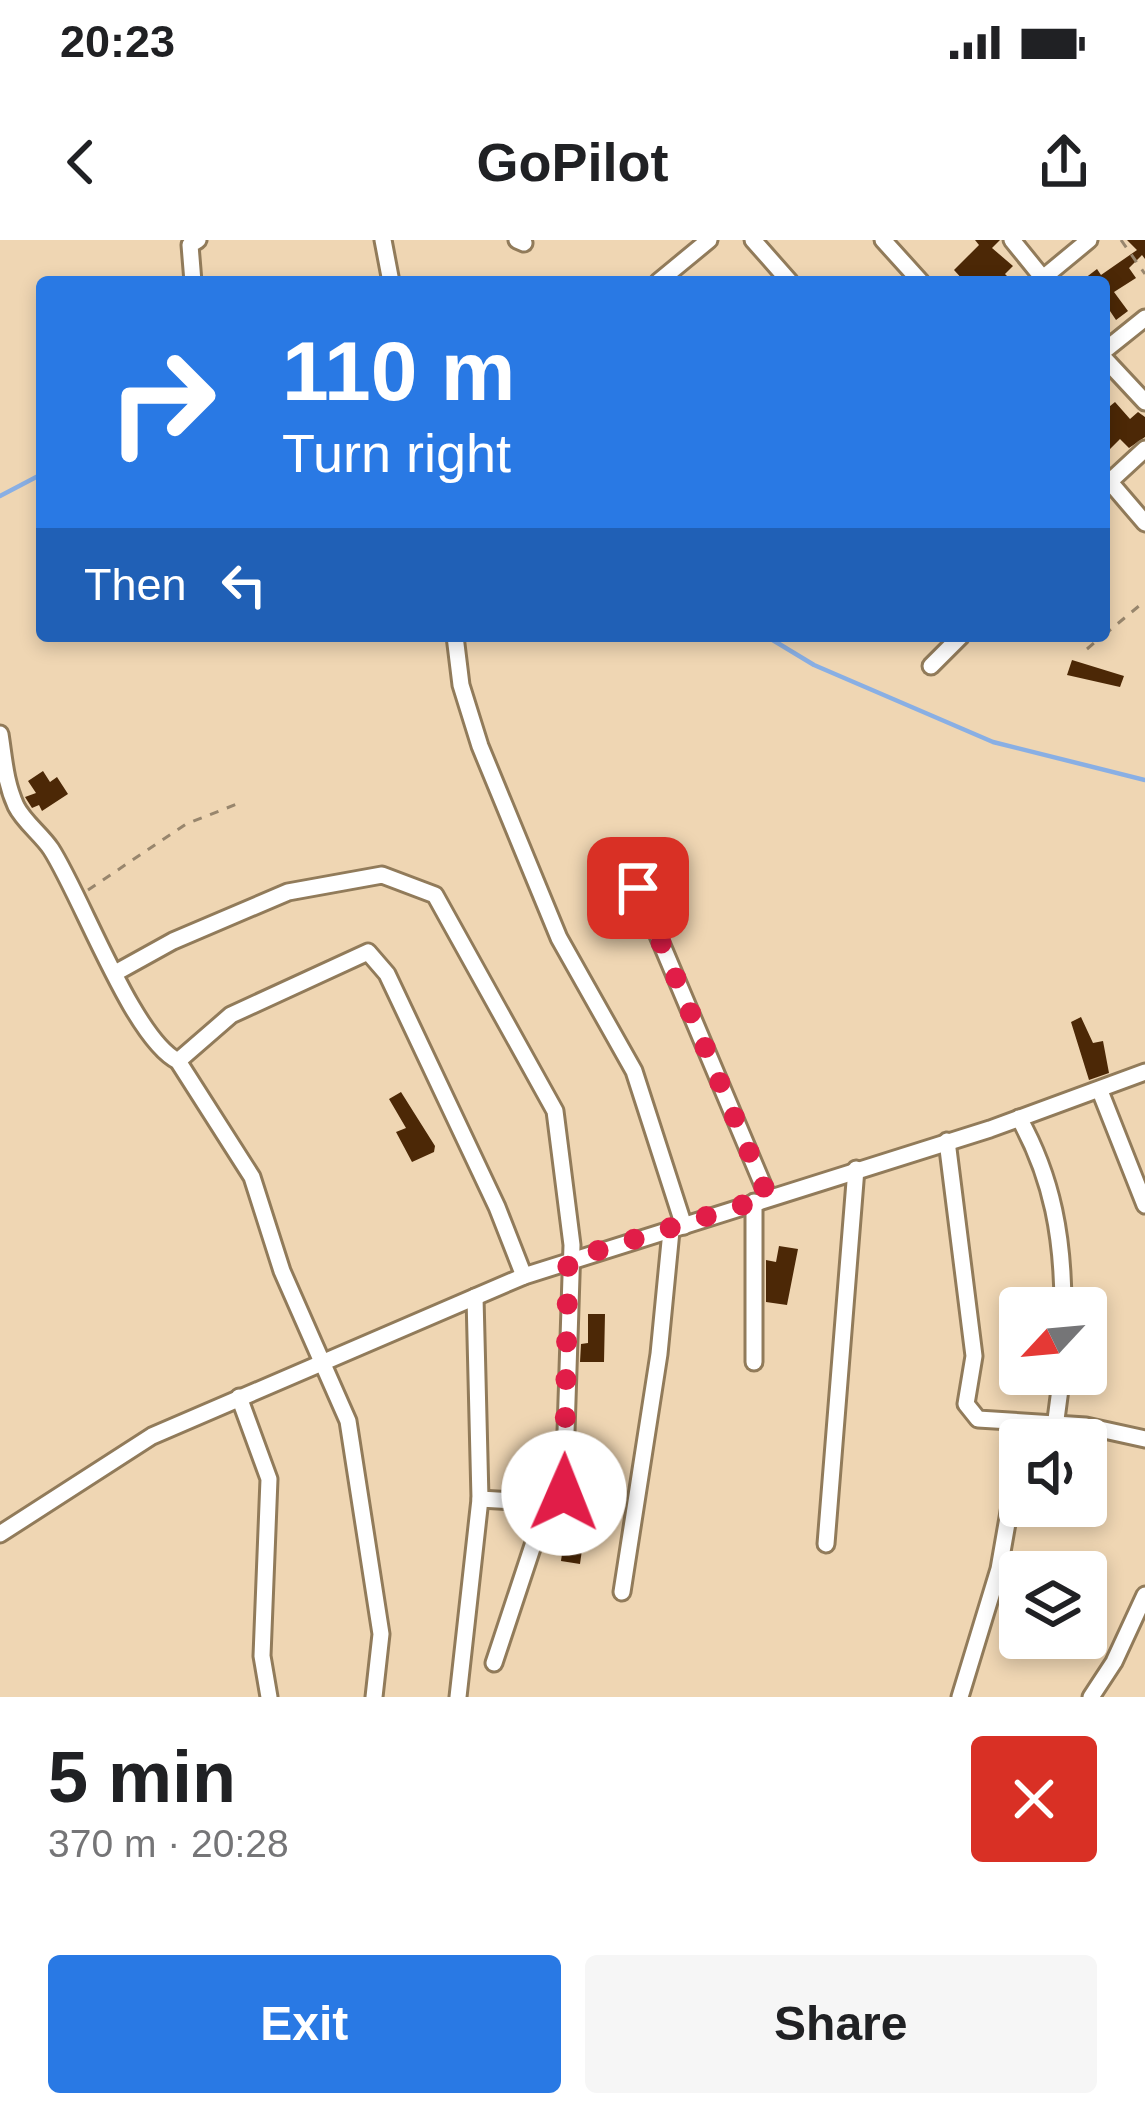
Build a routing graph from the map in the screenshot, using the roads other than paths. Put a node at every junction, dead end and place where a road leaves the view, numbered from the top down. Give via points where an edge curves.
1 (198, 240) edge
2 (383, 240) edge
3 (709, 240) edge
4 (753, 240) edge
5 (883, 240) edge
6 (1012, 240) edge
7 (1089, 240) edge
8 (193, 276) edge
9 (390, 276) edge
10 (665, 276) edge
11 (785, 276) edge
12 (916, 276) edge
13 (1042, 276) edge
14 (1049, 276) edge
15 (1145, 317) edge
16 (1110, 349) edge
17 (1110, 361) edge
18 (1145, 402) edge
19 (1145, 448) edge
20 (1110, 478) edge
21 (1110, 485) edge
22 (1145, 523) edge
23 (456, 642) edge
24 (955, 642) edge
25 (931, 666) dead end
26 (0, 734) edge
27 (638, 888) dead end
28 (117, 972) junction
29 (178, 1061) junction
30 (1145, 1072) edge
31 (1100, 1091) junction
32 (1019, 1118) junction
33 (947, 1141) junction
34 (856, 1169) junction
35 (761, 1200) junction
36 (1145, 1205) edge
37 (678, 1229) junction
38 (568, 1260) junction
39 (524, 1276) junction
40 (1062, 1287) edge
41 (476, 1297) junction
42 (322, 1362) junction
43 (754, 1362) dead end
44 (239, 1397) junction
45 (999, 1425) edge
46 (1107, 1431) edge
47 (1145, 1439) edge
48 (480, 1499) junction
49 (547, 1503) junction
50 (1006, 1527) edge
51 (0, 1534) edge
52 (826, 1544) dead end
53 (622, 1592) dead end
54 (1145, 1594) edge
55 (494, 1664) dead end
56 (268, 1697) edge
57 (374, 1697) edge
58 (458, 1697) edge
59 (960, 1697) edge
60 (1091, 1697) edge

1 - 8 street via 190,245
2 - 9 street
3 - 10 street
4 - 11 street
5 - 12 street
6 - 13 street
7 - 14 street
15 - 16 street
17 - 18 street
19 - 20 street
21 - 22 street
23 - 37 street via 480,746 560,938 634,1071
24 - 25 street
26 - 28 street via 18,810 50,847
27 - 35 street
28 - 29 street via 139,1018
28 - 38 street via 288,892 382,875 435,895 555,1112
29 - 39 street via 231,1015 368,952 387,974
29 - 42 street via 253,1177
30 - 31 street
31 - 32 street
31 - 36 street
32 - 33 street
32 - 40 street via 1057,1210
33 - 34 street
33 - 45 street via 974,1356 966,1403 978,1419
34 - 35 street
34 - 52 street
35 - 37 street
35 - 43 street
37 - 38 street
37 - 53 street
38 - 39 street
38 - 49 street via 564,1493
39 - 41 street
41 - 42 street
41 - 48 street
42 - 44 street
42 - 57 street via 348,1420 381,1634
44 - 51 street via 152,1436
44 - 56 street via 269,1479 262,1656
46 - 47 street
48 - 49 street
48 - 58 street
49 - 55 street
50 - 59 street
54 - 60 street

